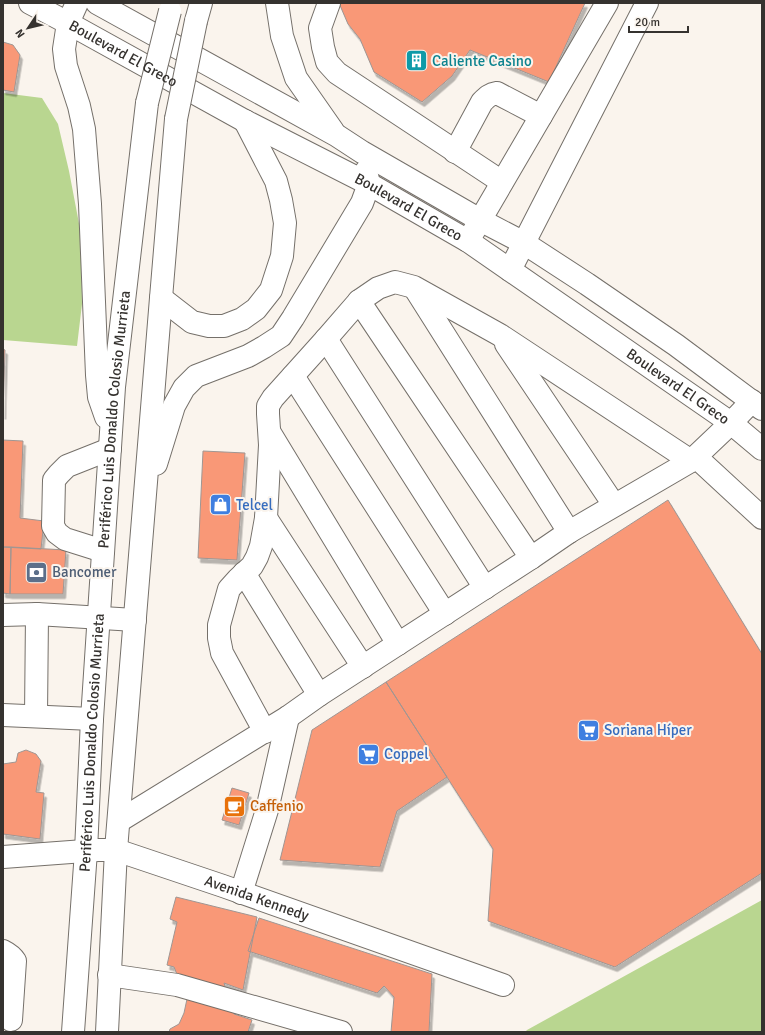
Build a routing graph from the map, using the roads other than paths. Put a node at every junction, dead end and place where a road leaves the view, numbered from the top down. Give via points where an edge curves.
1 (30, 3) edge
2 (77, 3) edge
3 (97, 3) edge
4 (277, 3) edge
5 (328, 3) edge
6 (607, 3) edge
7 (647, 3) edge
8 (171, 7) edge
9 (198, 12) edge
10 (68, 23) junction
11 (541, 116) junction
12 (245, 121) junction
13 (336, 135) junction
14 (362, 152) junction
15 (455, 152) junction
16 (502, 182) junction
17 (369, 184) junction
18 (480, 220) junction
19 (468, 241) junction
20 (524, 243) junction
21 (510, 270) junction
22 (414, 287) junction
23 (161, 298) junction
24 (359, 301) junction
25 (500, 335) junction
26 (326, 339) junction
27 (293, 376) junction
28 (757, 405) edge
29 (731, 423) junction
30 (270, 433) junction
31 (110, 440) junction
32 (762, 449) edge
33 (694, 459) junction
34 (145, 500) junction
35 (614, 505) junction
36 (266, 518) junction
37 (762, 518) edge
38 (569, 532) junction
39 (103, 551) junction
40 (532, 558) junction
41 (244, 573) junction
42 (485, 588) junction
43 (37, 614) junction
44 (445, 614) junction
45 (3, 615) edge
46 (99, 617) junction
47 (135, 620) junction
48 (398, 644) junction
49 (363, 667) junction
50 (319, 695) junction
51 (3, 715) edge
52 (36, 716) junction
53 (288, 717) junction
54 (92, 718) junction
55 (264, 732) junction
56 (118, 821) junction
57 (116, 850) junction
58 (86, 851) junction
59 (3, 857) edge
60 (241, 893) junction
61 (3, 951) edge
62 (110, 975) junction
63 (503, 985) dead end
64 (11, 1020) dead end
65 (73, 1032) edge
66 (107, 1032) edge
67 (341, 1032) edge

1 - 10 main road, Boulevard El Greco
2 - 10 main road
3 - 13 main road, Boulevard El Greco
4 - 13 main road via 282,36 296,78
5 - 15 main road via 320,28 328,62 337,73
6 - 11 main road
7 - 20 main road
8 - 31 main road, Periférico Luis Donaldo Colosio Murrieta, bridge via 147,103
9 - 23 main road, Periférico Luis Donaldo Colosio Murrieta, bridge via 176,119
10 - 12 main road, Boulevard El Greco
10 - 31 main road via 64,49 66,66 84,129 99,397
11 - 15 main road via 497,93 487,96
11 - 16 main road
12 - 17 main road, Boulevard El Greco
12 - 23 main road via 276,181 282,200 285,223 282,256 271,290 256,309 242,319 224,326 192,322
13 - 14 main road, Boulevard El Greco
14 - 17 main road
14 - 18 main road, Boulevard El Greco
15 - 16 main road
16 - 18 main road
17 - 19 main road, Boulevard El Greco
17 - 34 main road via 362,203 281,336 248,356 196,376 184,388 174,406
18 - 19 main road
18 - 20 main road, Boulevard El Greco
19 - 21 main road, Boulevard El Greco
20 - 21 main road
20 - 28 main road, Boulevard El Greco via 676,345
21 - 29 main road, Boulevard El Greco
22 - 24 main road via 395,282 378,288
22 - 25 main road
22 - 38 main road
23 - 34 main road, Periférico Luis Donaldo Colosio Murrieta
24 - 26 main road
24 - 40 main road
25 - 33 main road
25 - 35 main road
26 - 27 main road
26 - 42 main road
27 - 30 main road via 272,398 268,406
27 - 44 main road
28 - 29 main road
29 - 32 main road, Boulevard El Greco
29 - 33 main road
30 - 36 main road
30 - 48 main road
31 - 39 main road, Periférico Luis Donaldo Colosio Murrieta
31 - 39 main road via 67,466 54,480 53,526 57,533 65,539
33 - 35 main road
33 - 37 main road
34 - 47 main road, Periférico Luis Donaldo Colosio Murrieta
35 - 38 main road
36 - 41 main road via 257,557
36 - 49 main road
38 - 40 main road
39 - 46 main road, Periférico Luis Donaldo Colosio Murrieta
40 - 42 main road
41 - 50 main road
41 - 55 main road via 230,589 219,625 219,638 222,653
42 - 44 main road
43 - 45 main road
43 - 46 main road
43 - 52 main road
44 - 48 main road
46 - 47 main road
46 - 54 main road, Periférico Luis Donaldo Colosio Murrieta
47 - 56 main road, Periférico Luis Donaldo Colosio Murrieta
48 - 49 main road
49 - 50 main road
50 - 53 main road
51 - 52 main road
52 - 54 main road
53 - 55 main road
53 - 60 main road via 267,810
54 - 58 main road, Periférico Luis Donaldo Colosio Murrieta
55 - 56 main road
56 - 57 main road, Periférico Luis Donaldo Colosio Murrieta
57 - 58 main road, Avenida Kennedy
57 - 60 main road, Avenida Kennedy
57 - 62 main road, Periférico Luis Donaldo Colosio Murrieta
58 - 59 main road, Avenida Kennedy
58 - 65 main road, Periférico Luis Donaldo Colosio Murrieta
60 - 63 main road, Avenida Kennedy
61 - 64 main road via 15,961
62 - 66 main road, Periférico Luis Donaldo Colosio Murrieta
62 - 67 main road via 177,985

